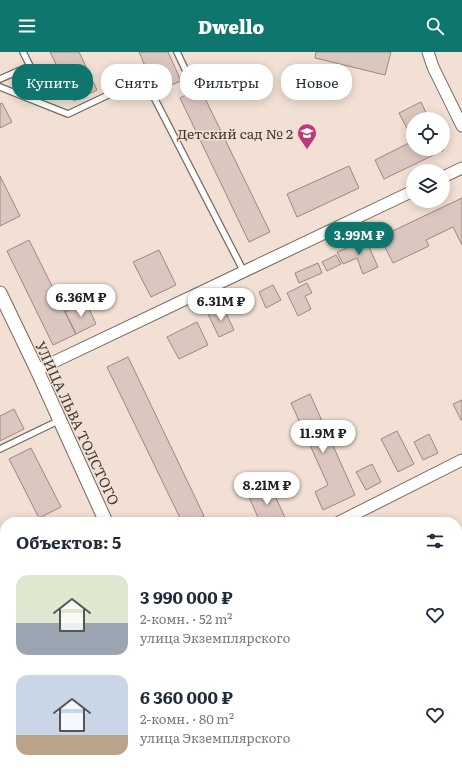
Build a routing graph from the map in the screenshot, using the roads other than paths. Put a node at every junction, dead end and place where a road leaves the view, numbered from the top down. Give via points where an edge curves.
1 (23, 52) edge
2 (177, 52) edge
3 (428, 52) edge
4 (182, 64) edge
5 (0, 79) edge
6 (0, 87) edge
7 (462, 126) edge
8 (462, 168) edge
9 (450, 174) edge
10 (406, 194) edge
11 (244, 272) junction
12 (0, 293) edge
13 (38, 370) junction
14 (60, 420) junction
15 (0, 450) edge
16 (462, 460) edge
17 (104, 517) edge
18 (349, 517) edge

1 - 5 lane via 30,66
2 - 4 lane
3 - 7 street
6 - 11 lane via 68,114 144,78
8 - 9 street
10 - 11 street
11 - 13 street
12 - 13 street, УЛИЦА ЛЬВА ТОЛСТОГО
13 - 14 street, УЛИЦА ЛЬВА ТОЛСТОГО
14 - 15 lane
14 - 17 street, УЛИЦА ЛЬВА ТОЛСТОГО
16 - 18 street

